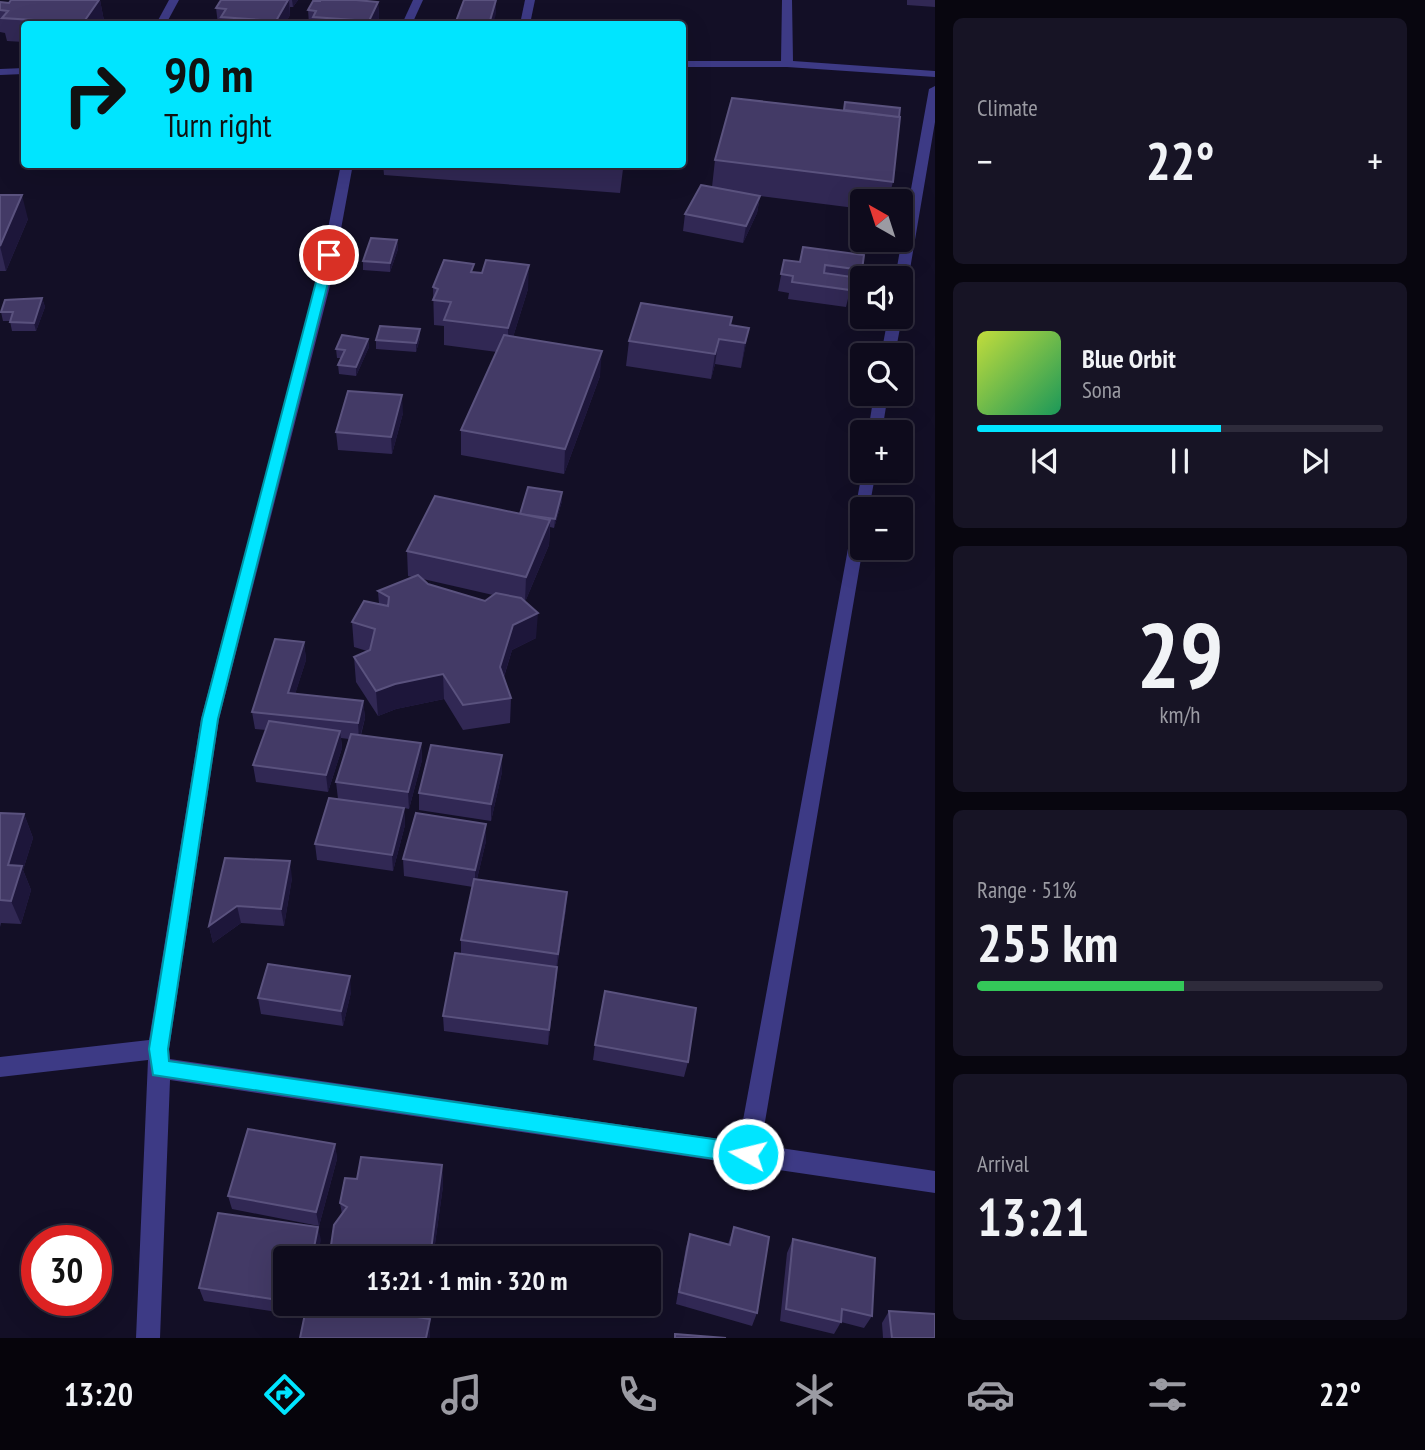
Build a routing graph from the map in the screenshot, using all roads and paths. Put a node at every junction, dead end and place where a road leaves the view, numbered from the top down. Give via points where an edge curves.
1 (174, 0) edge
2 (418, 0) edge
3 (530, 0) edge
4 (788, 0) edge
5 (163, 21) edge
6 (408, 21) edge
7 (525, 21) edge
8 (686, 64) edge
9 (787, 64) junction
10 (21, 71) edge
11 (0, 72) edge
12 (935, 74) edge
13 (935, 89) edge
14 (346, 168) edge
15 (904, 266) edge
16 (866, 483) edge
17 (159, 1059) junction
18 (0, 1067) edge
19 (748, 1154) junction
20 (935, 1182) edge
21 (148, 1338) edge

1 - 5 street
2 - 6 street
3 - 7 street
4 - 9 street
8 - 9 street
9 - 12 street
10 - 11 street
13 - 15 street
14 - 17 street via 325,278 210,719
16 - 19 street
17 - 18 street
17 - 19 street
17 - 21 street
19 - 20 street

